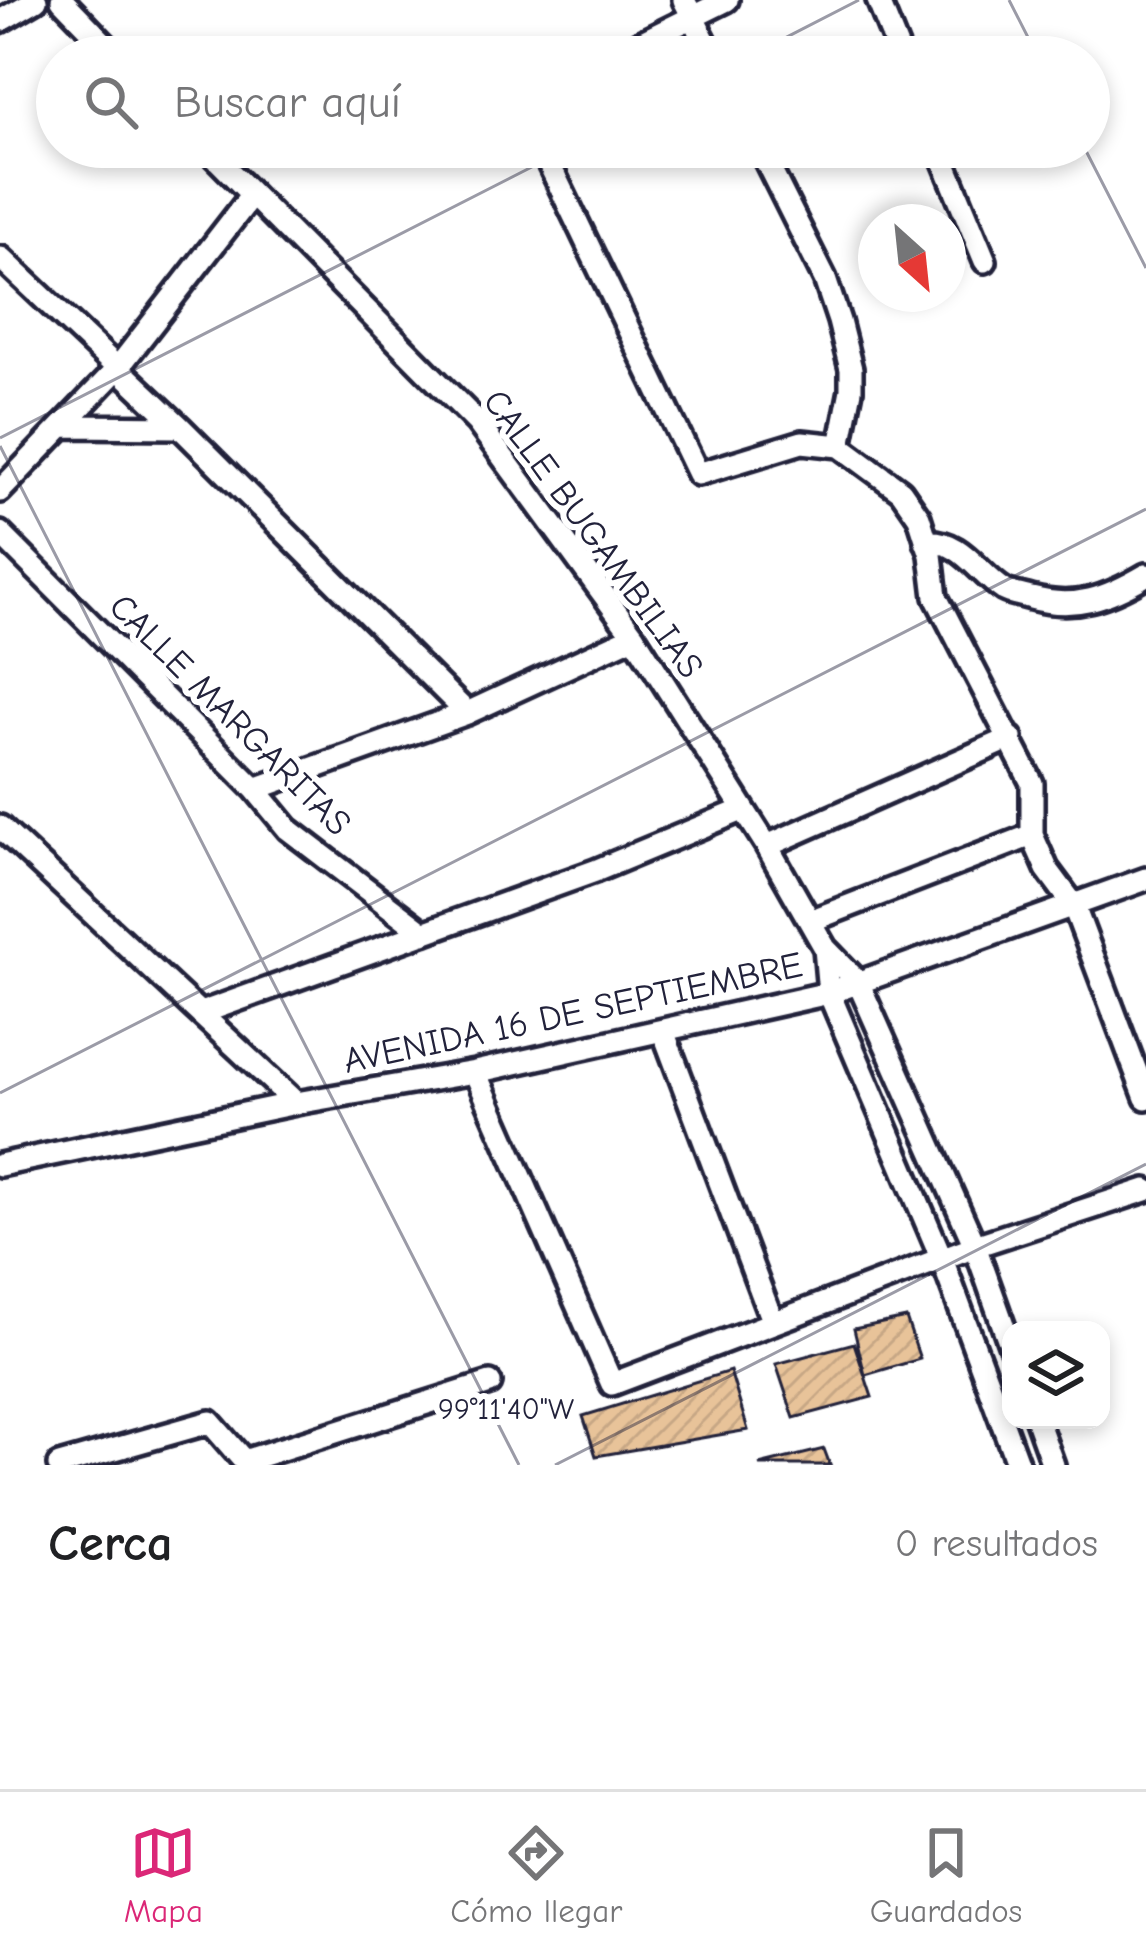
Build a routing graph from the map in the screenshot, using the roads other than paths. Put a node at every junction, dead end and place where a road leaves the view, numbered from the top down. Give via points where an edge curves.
1 (36, 0) edge
2 (62, 0) edge
3 (727, 0) edge
4 (878, 0) edge
5 (688, 8) edge
6 (0, 20) edge
7 (97, 36) edge
8 (644, 36) edge
9 (702, 36) edge
10 (893, 36) edge
11 (226, 168) edge
12 (551, 168) edge
13 (770, 168) edge
14 (947, 168) edge
15 (252, 195) junction
16 (1, 258) edge
17 (985, 261) dead end
18 (116, 369) junction
19 (66, 426) junction
20 (180, 427) junction
21 (840, 446) junction
22 (0, 491) edge
23 (0, 533) edge
24 (926, 542) junction
25 (1146, 574) edge
26 (634, 636) junction
27 (467, 713) junction
28 (1011, 738) junction
29 (255, 789) junction
30 (742, 810) junction
31 (0, 827) edge
32 (1032, 835) junction
33 (767, 846) junction
34 (1146, 879) edge
35 (1072, 904) junction
36 (810, 921) junction
37 (424, 933) junction
38 (825, 948) junction
39 (858, 982) junction
40 (830, 993) junction
41 (201, 1012) junction
42 (663, 1030) junction
43 (475, 1072) junction
44 (1146, 1097) edge
45 (296, 1103) junction
46 (0, 1165) edge
47 (1146, 1190) edge
48 (975, 1246) junction
49 (942, 1258) junction
50 (1002, 1322) edge
51 (772, 1323) junction
52 (490, 1383) dead end
53 (1040, 1429) edge
54 (59, 1465) edge
55 (1018, 1465) edge
56 (1053, 1465) edge

1 - 6 street
2 - 7 street
3 - 5 street
4 - 10 street
5 - 8 street
5 - 9 street
11 - 15 street, CALLE BUGAMBILIAS
12 - 21 street via 698,474 802,442
13 - 21 street via 839,321 851,390
14 - 17 street
15 - 18 street
15 - 26 street, CALLE BUGAMBILIAS via 477,422
16 - 18 street
18 - 19 street
18 - 20 street
19 - 20 street
19 - 22 street
20 - 27 street
21 - 24 street via 901,491
23 - 29 street, CALLE MARGARITAS
24 - 25 street via 960,552 1005,591 1052,604 1088,600
24 - 28 street via 936,597
26 - 27 street
26 - 30 street, CALLE BUGAMBILIAS
27 - 29 street
28 - 32 street via 1032,783
28 - 33 street
29 - 37 street, CALLE MARGARITAS via 288,829
30 - 33 street, CALLE BUGAMBILIAS
30 - 37 street
31 - 41 street
32 - 35 street
32 - 36 street
33 - 36 street, CALLE BUGAMBILIAS
34 - 35 street, AVENIDA 16 DE SEPTIEMBRE
35 - 39 street, AVENIDA 16 DE SEPTIEMBRE
35 - 44 street
36 - 38 street, CALLE BUGAMBILIAS
37 - 41 street
38 - 39 street, CALLE BUGAMBILIAS
38 - 40 street, CALLE BUGAMBILIAS
39 - 40 street, AVENIDA 16 DE SEPTIEMBRE
39 - 48 street, CALLE BUGAMBILIAS
40 - 42 street, AVENIDA 16 DE SEPTIEMBRE
40 - 49 street, CALLE BUGAMBILIAS
41 - 45 street
42 - 43 street, AVENIDA 16 DE SEPTIEMBRE
42 - 51 street
43 - 45 street, AVENIDA 16 DE SEPTIEMBRE
43 - 51 street via 612,1384
45 - 46 street, AVENIDA 16 DE SEPTIEMBRE
47 - 48 street
48 - 49 street
48 - 50 street, CALLE BUGAMBILIAS
49 - 51 street
49 - 55 street, CALLE BUGAMBILIAS
52 - 54 street via 244,1461 210,1422
53 - 56 street

